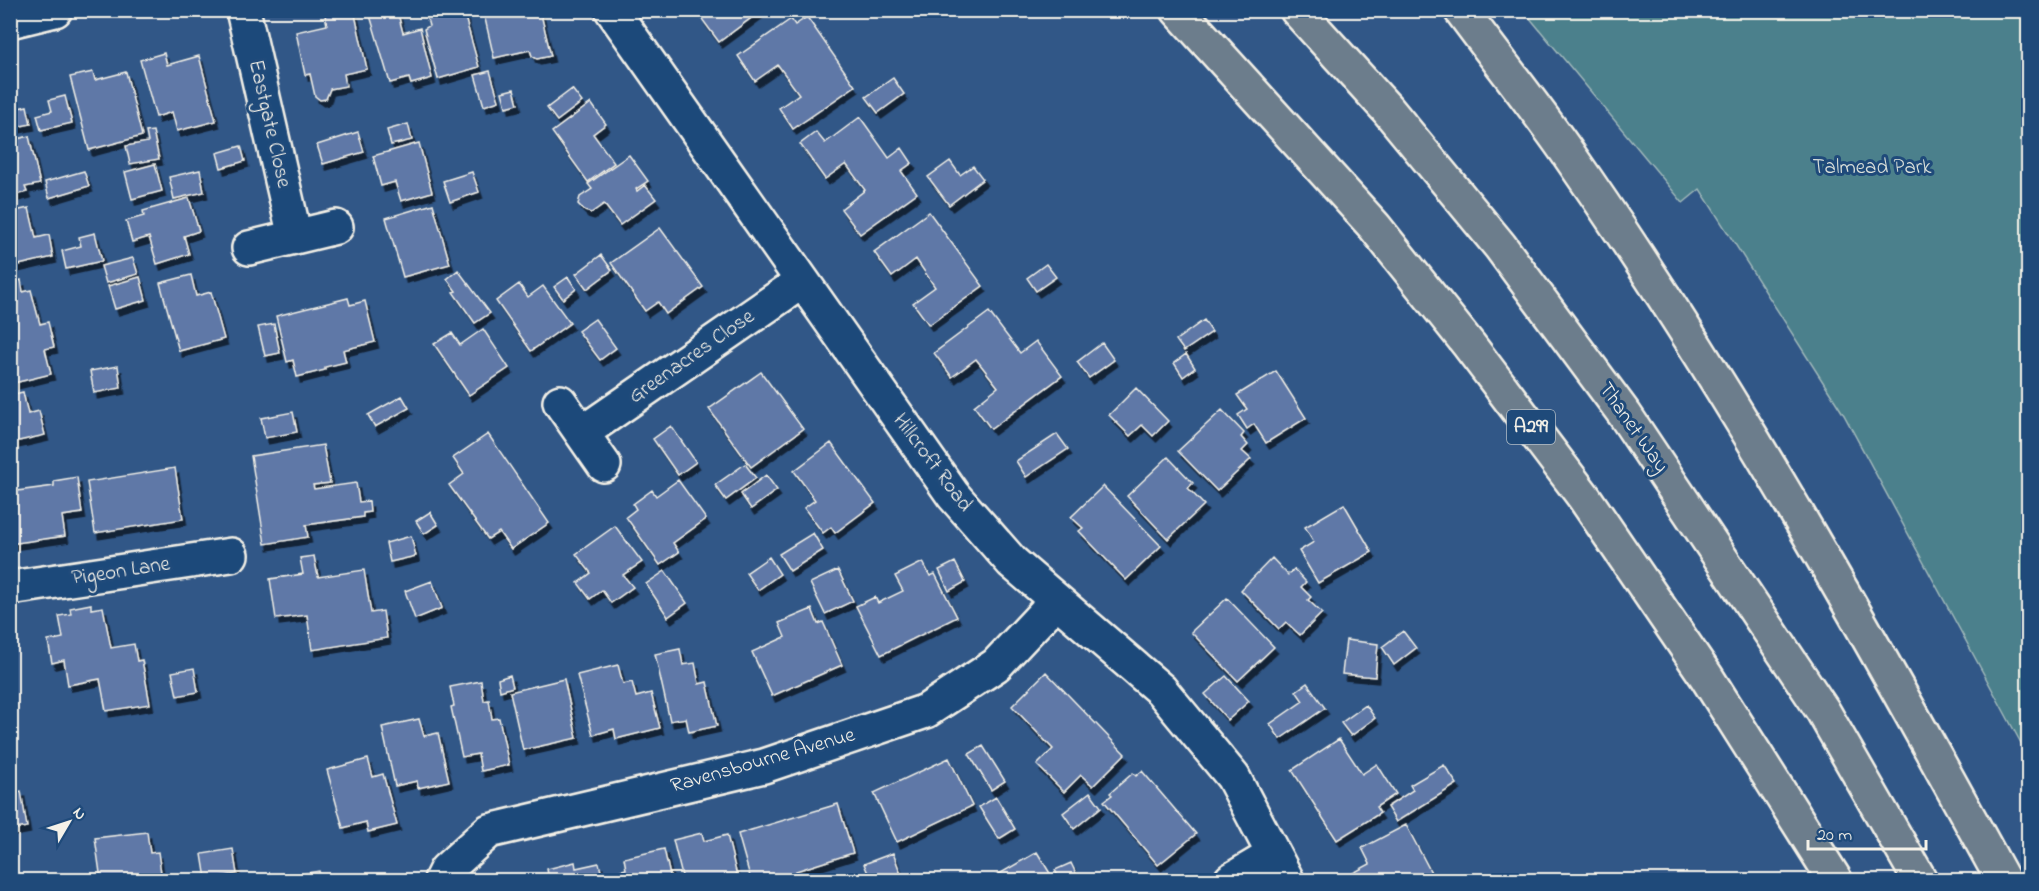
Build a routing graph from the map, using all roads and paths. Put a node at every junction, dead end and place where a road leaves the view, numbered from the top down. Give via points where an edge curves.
1 (55, 10) edge
2 (243, 10) edge
3 (612, 10) edge
4 (1178, 10) edge
5 (1297, 10) edge
6 (1461, 10) edge
7 (10, 21) edge
8 (336, 227) dead end
9 (295, 237) junction
10 (249, 248) dead end
11 (801, 282) junction
12 (560, 402) dead end
13 (582, 433) junction
14 (604, 465) dead end
15 (231, 555) dead end
16 (10, 588) edge
17 (1056, 601) junction
18 (1280, 868) edge
19 (443, 875) edge
20 (1231, 880) edge
21 (1835, 880) edge
22 (1920, 880) edge
23 (2003, 880) edge

1 - 7 street
2 - 9 street, Eastgate Close
3 - 11 street, Hillcroft Road
4 - 21 highway, A299 via 1375,227 1584,497 1706,676
5 - 22 highway, Thanet Way via 1388,110 1500,246 1625,415 1823,711
6 - 23 highway via 1568,154 1690,339 1845,595
8 - 9 street
9 - 10 street
11 - 13 street, Greenacres Close
11 - 17 street, Hillcroft Road via 952,495 1012,562
12 - 13 street
13 - 14 street
15 - 16 street, Pigeon Lane
17 - 18 street, Hillcroft Road via 1161,690 1233,777
17 - 19 street, Ravensbourne Avenue via 996,665 926,711 764,765 489,831
18 - 20 street

